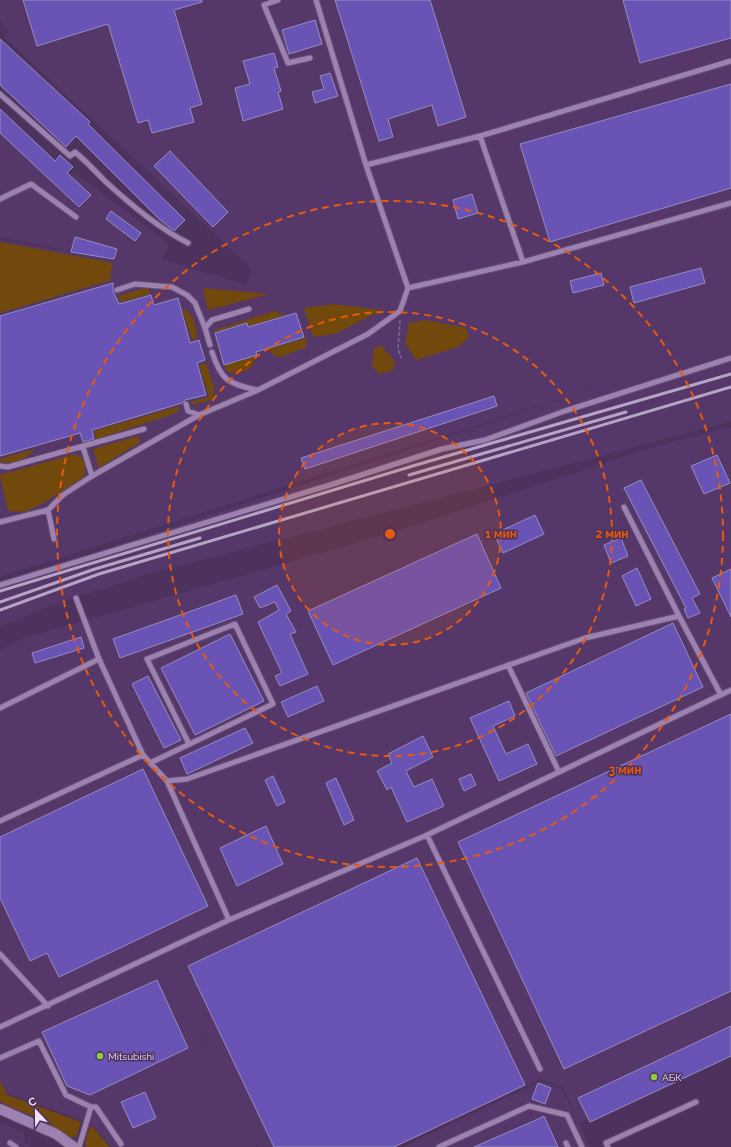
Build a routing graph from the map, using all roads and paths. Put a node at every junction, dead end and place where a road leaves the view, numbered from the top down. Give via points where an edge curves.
1 (278, 0) edge
2 (316, 0) edge
3 (310, 58) dead end
4 (731, 61) edge
5 (0, 94) edge
6 (480, 136) junction
7 (366, 165) junction
8 (0, 199) edge
9 (731, 203) edge
10 (76, 217) dead end
11 (188, 243) dead end
12 (523, 262) junction
13 (408, 288) junction
14 (117, 290) dead end
15 (249, 309) dead end
16 (394, 314) junction
17 (205, 328) junction
18 (210, 345) dead end
19 (212, 352) dead end
20 (401, 358) dead end
21 (731, 358) edge
22 (258, 390) junction
23 (186, 404) dead end
24 (199, 415) junction
25 (144, 429) dead end
26 (83, 447) junction
27 (0, 466) edge
28 (92, 476) junction
29 (624, 507) dead end
30 (48, 510) junction
31 (0, 522) edge
32 (54, 538) dead end
33 (0, 585) edge
34 (76, 598) dead end
35 (679, 616) junction
36 (99, 659) junction
37 (508, 665) junction
38 (731, 690) edge
39 (721, 695) junction
40 (0, 708) edge
41 (189, 744) junction
42 (143, 755) junction
43 (150, 763) junction
44 (559, 772) junction
45 (167, 781) junction
46 (0, 821) edge
47 (427, 835) junction
48 (229, 920) junction
49 (0, 954) edge
50 (48, 1006) junction
51 (0, 1027) edge
52 (0, 1058) edge
53 (540, 1069) dead end
54 (696, 1102) dead end
55 (91, 1107) junction
56 (0, 1109) edge
57 (10, 1143) dead end
58 (121, 1144) dead end
59 (16, 1147) edge
60 (74, 1147) edge
61 (79, 1147) edge
62 (439, 1147) edge
63 (582, 1147) edge
64 (608, 1147) edge

1 - 3 lane via 264,5 288,63
2 - 7 lane
4 - 6 lane
5 - 11 lane via 70,156 75,152 82,157 106,182 154,223
6 - 7 lane
6 - 12 lane
7 - 13 lane
8 - 10 lane via 31,184
9 - 12 lane
12 - 13 lane
13 - 16 lane via 400,311
14 - 17 lane via 135,284 172,287 187,294 195,303
15 - 17 lane via 212,320
16 - 20 path via 400,319 398,349
16 - 22 lane via 368,334
17 - 18 lane
19 - 22 lane via 218,372 236,386
21 - 33 lane via 564,410 486,440 442,449
22 - 24 lane
23 - 24 lane via 188,411
24 - 28 lane
25 - 26 lane
26 - 27 lane via 8,467
26 - 28 lane
28 - 30 lane via 63,495
29 - 35 lane
30 - 31 lane
30 - 32 lane
34 - 36 lane
35 - 37 lane via 585,638
35 - 39 lane
36 - 40 lane
36 - 42 lane
37 - 44 lane
37 - 45 lane via 187,779
38 - 39 lane
39 - 44 lane
41 - 41 lane via 273,704 235,624 147,659
41 - 43 lane
42 - 43 lane
42 - 46 lane
43 - 45 lane
44 - 47 lane
45 - 48 lane
47 - 48 lane
47 - 53 lane
48 - 50 lane
49 - 50 lane
50 - 51 lane
52 - 55 lane via 39,1042 66,1095
54 - 64 lane via 606,1143
55 - 58 lane via 96,1107
55 - 61 lane
56 - 60 street via 56,1134
57 - 59 lane
62 - 63 lane via 529,1106 567,1115

